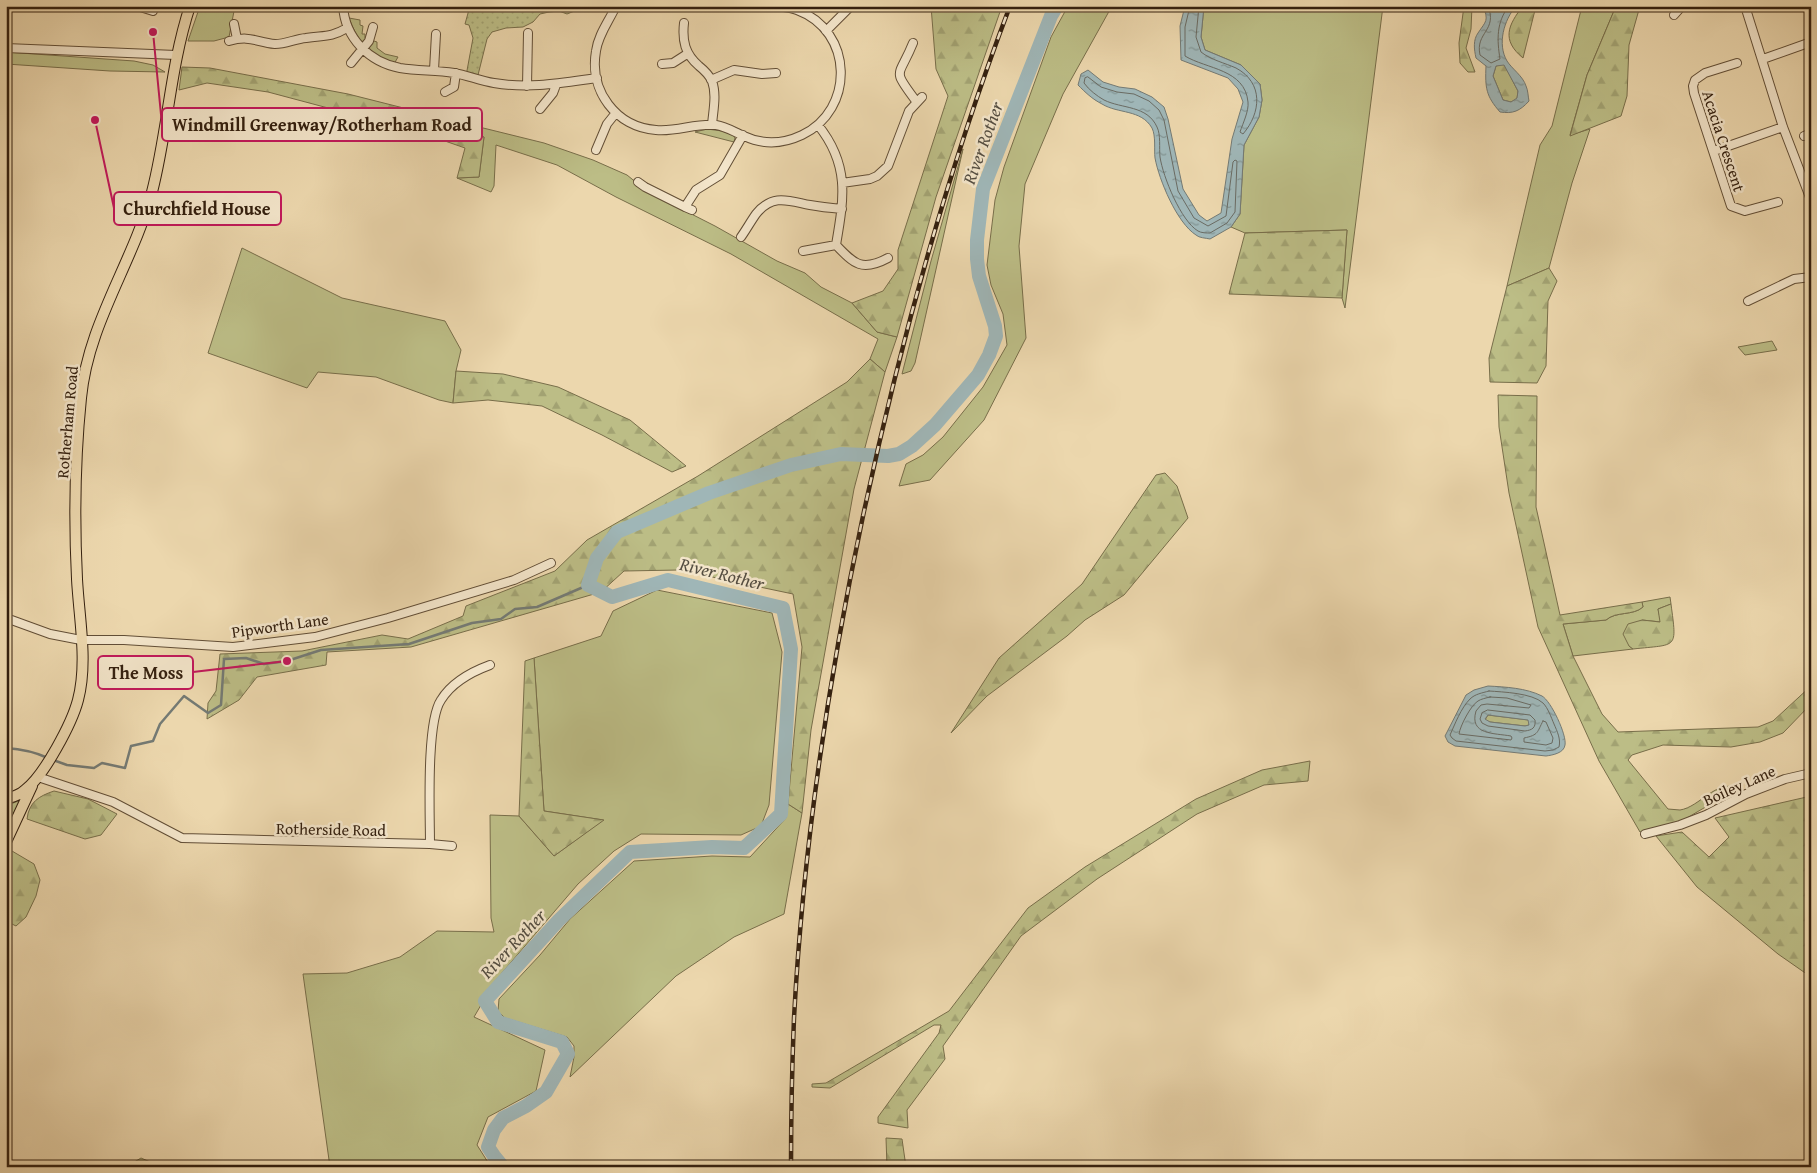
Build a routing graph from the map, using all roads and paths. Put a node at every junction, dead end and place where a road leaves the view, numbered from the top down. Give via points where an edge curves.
1 (138, 6) edge
2 (190, 6) edge
3 (342, 6) edge
4 (616, 6) edge
5 (771, 6) edge
6 (851, 6) edge
7 (1682, 6) edge
8 (1745, 6) edge
9 (793, 8) edge
10 (153, 11) dead end
11 (1674, 15) dead end
12 (684, 23) dead end
13 (234, 24) dead end
14 (373, 27) dead end
15 (347, 28) junction
16 (826, 31) junction
17 (528, 33) dead end
18 (436, 34) dead end
19 (1811, 42) edge
20 (913, 43) dead end
21 (6, 48) edge
22 (362, 49) junction
23 (687, 54) junction
24 (176, 55) junction
25 (1763, 59) junction
26 (351, 63) dead end
27 (1737, 63) dead end
28 (662, 64) dead end
29 (434, 70) junction
30 (456, 73) junction
31 (776, 73) dead end
32 (596, 78) junction
33 (711, 80) junction
34 (556, 85) junction
35 (527, 86) junction
36 (445, 92) dead end
37 (540, 109) dead end
38 (615, 114) junction
39 (712, 125) junction
40 (818, 125) junction
41 (1784, 127) junction
42 (743, 136) junction
43 (596, 150) dead end
44 (1714, 151) junction
45 (638, 182) dead end
46 (842, 183) junction
47 (1811, 200) edge
48 (1778, 202) dead end
49 (842, 210) junction
50 (741, 238) dead end
51 (836, 245) junction
52 (803, 251) dead end
53 (888, 258) dead end
54 (1811, 277) edge
55 (1748, 301) dead end
56 (551, 564) dead end
57 (6, 618) edge
58 (81, 640) junction
59 (490, 665) dead end
60 (1811, 773) edge
61 (36, 780) junction
62 (6, 799) edge
63 (1645, 834) dead end
64 (6, 842) edge
65 (430, 844) junction
66 (452, 846) dead end

1 - 10 street
2 - 24 main road, Rotherham Road
3 - 15 street
4 - 32 street via 596,49
5 - 9 street
6 - 16 street
7 - 11 street
8 - 25 street
9 - 16 street
12 - 23 street
13 - 15 street via 233,40 255,39 274,44 329,37
14 - 22 street
15 - 22 street
16 - 40 street via 838,52 841,77 835,102
17 - 35 street
18 - 29 street
19 - 25 street
20 - 46 street via 899,76 900,81 919,99 909,110 888,166 870,179
21 - 24 street
22 - 26 street
22 - 29 street via 390,65
23 - 28 street via 673,63
23 - 33 street
24 - 58 main road, Rotherham Road via 163,141 150,198 134,245 93,338 84,373 77,456 76,557
25 - 41 street
27 - 44 street, Acacia Crescent via 1705,73 1695,80 1693,86
29 - 30 street
30 - 35 street via 496,83
30 - 36 street via 454,87
31 - 33 street via 734,70
32 - 34 street
32 - 38 street via 599,91
33 - 39 street via 715,97
34 - 35 street
34 - 37 street via 554,93
38 - 39 street via 631,123 656,130
38 - 43 street
39 - 42 street via 731,129
40 - 42 street via 803,135 784,141 765,142
40 - 46 street via 836,152
41 - 44 street
41 - 47 street
42 - 45 street via 720,175 696,190 688,209
44 - 48 street, Acacia Crescent via 1730,206 1745,212
46 - 49 street
49 - 50 street via 780,200 757,213
49 - 51 street
51 - 52 street
51 - 53 street via 858,264 870,265
54 - 55 street via 1794,279
56 - 58 street, Pipworth Lane via 514,580 315,637 233,647
57 - 58 street, Pipworth Lane via 50,634
58 - 61 main road, Rotherham Road via 82,679 77,702
59 - 65 street via 458,681 437,707 432,728
60 - 63 street, Boiley Lane via 1746,794 1680,825
61 - 62 main road, Rotherham Road via 22,793
61 - 64 main road
61 - 65 street, Rotherside Road via 113,802 182,838
65 - 66 street, Rotherside Road

